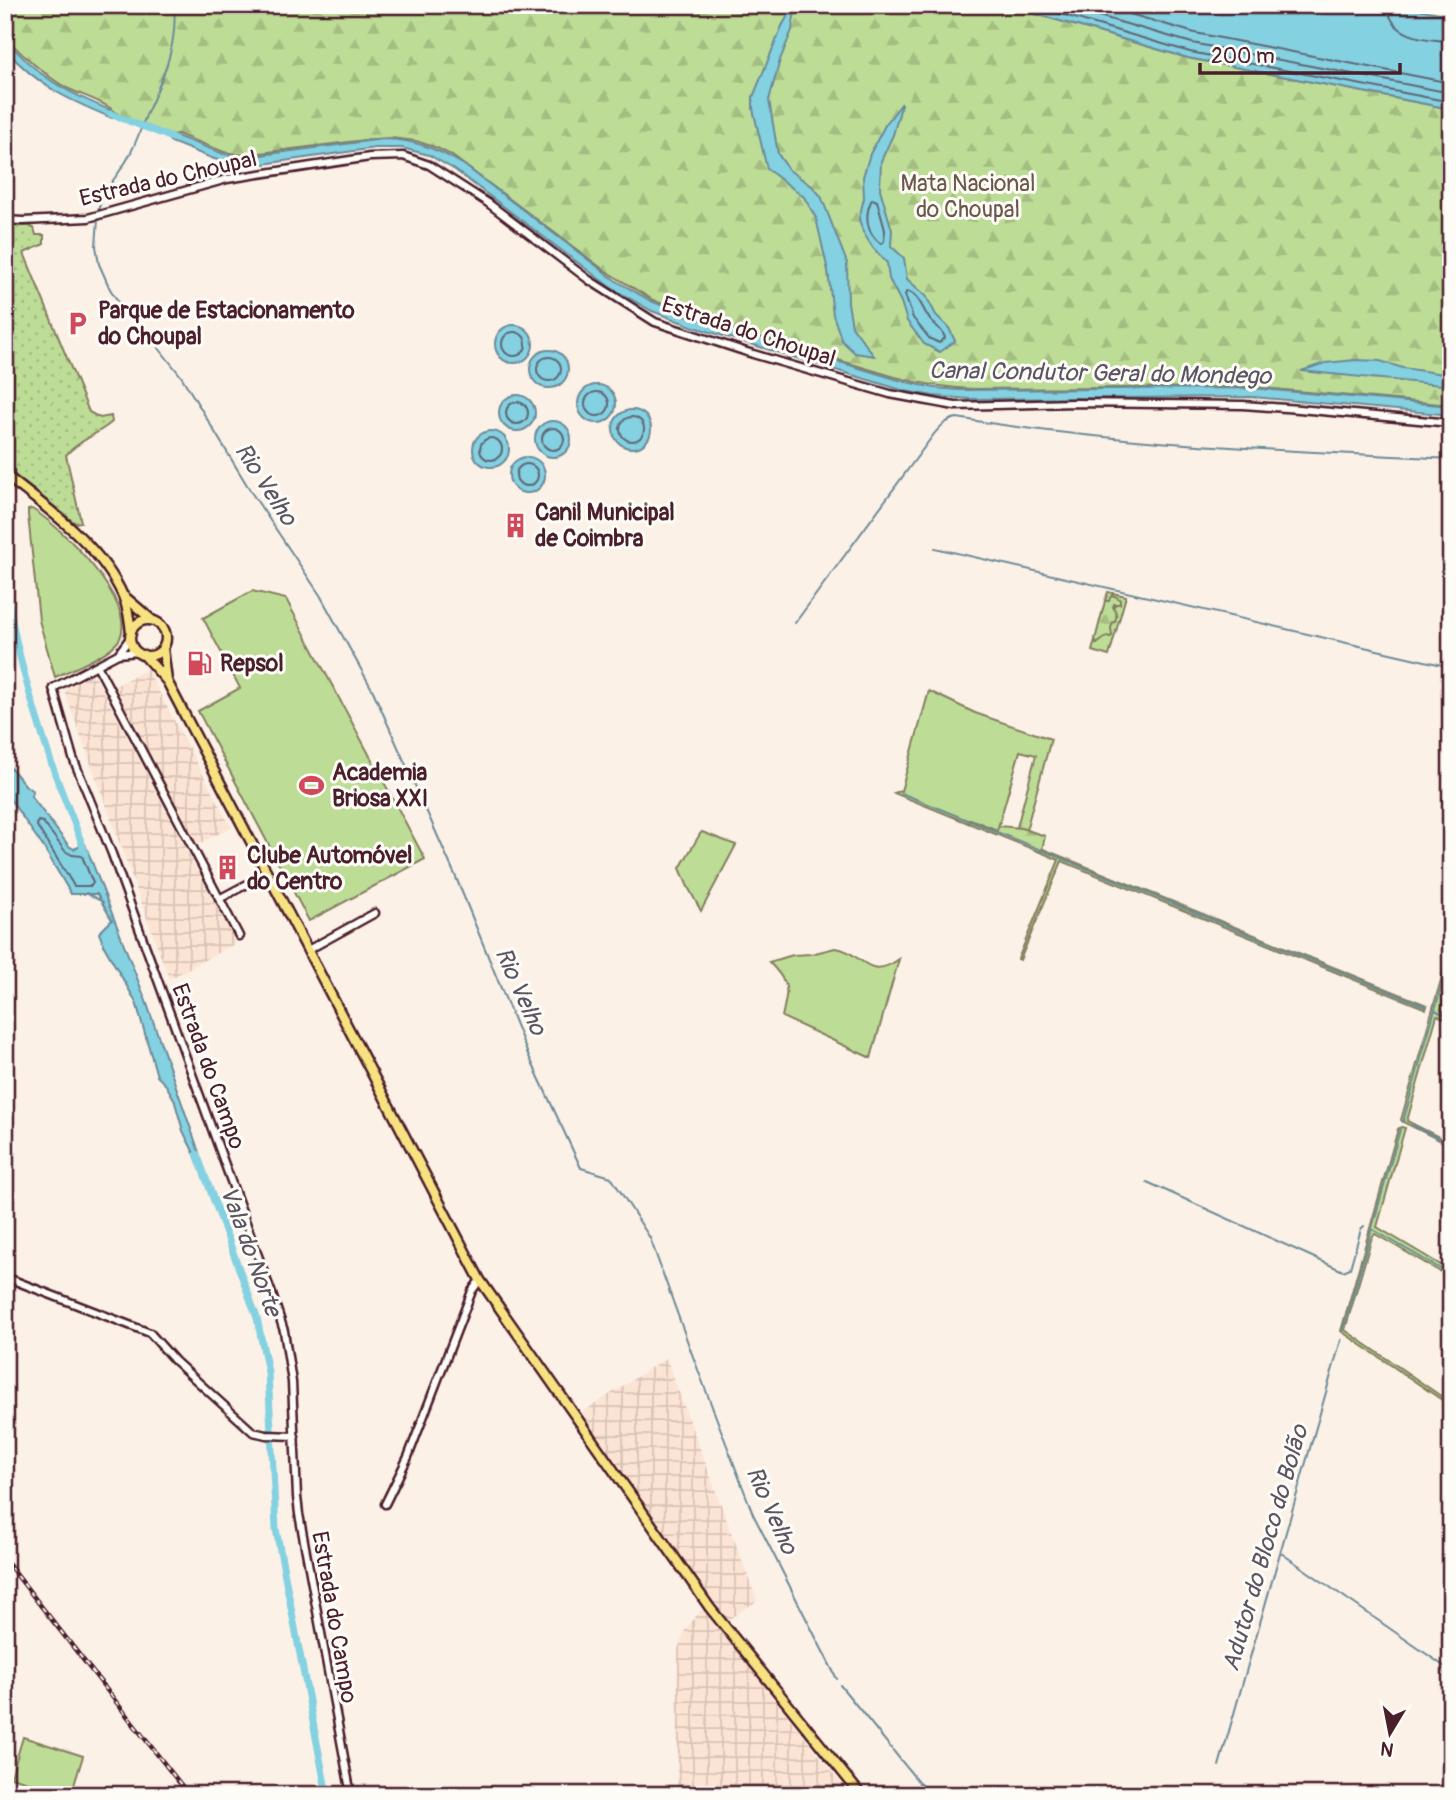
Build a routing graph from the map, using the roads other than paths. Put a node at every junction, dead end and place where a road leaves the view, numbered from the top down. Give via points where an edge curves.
1 (5, 220) edge
2 (1451, 423) edge
3 (5, 475) edge
4 (123, 595) junction
5 (152, 620) junction
6 (131, 636) junction
7 (163, 648) junction
8 (118, 654) junction
9 (141, 654) junction
10 (97, 665) junction
11 (167, 681) junction
12 (268, 873) junction
13 (219, 899) junction
14 (375, 913) dead end
15 (239, 936) dead end
16 (308, 950) junction
17 (5, 1277) edge
18 (480, 1280) junction
19 (295, 1436) junction
20 (385, 1504) dead end
21 (351, 1795) edge
22 (861, 1795) edge

1 - 2 street, Estrada do Choupal via 88,218 228,178 403,156 429,165 488,203 589,280 655,322 890,394 956,406 1242,405
3 - 4 main road via 87,542
4 - 5 main road
4 - 6 main road
5 - 6 main road via 136,624
5 - 7 main road via 165,631
6 - 8 street
6 - 9 main road
7 - 9 main road via 155,654
7 - 11 main road
8 - 9 street
8 - 10 street
9 - 11 main road
10 - 13 street
10 - 19 street, Estrada do Campo via 53,688 73,758 284,1331
11 - 12 main road
12 - 13 street
12 - 16 main road
13 - 15 street
14 - 16 street
16 - 18 main road
17 - 19 street via 149,1332 253,1432
18 - 20 street
18 - 22 main road via 710,1608
19 - 21 street, Estrada do Campo via 303,1542

